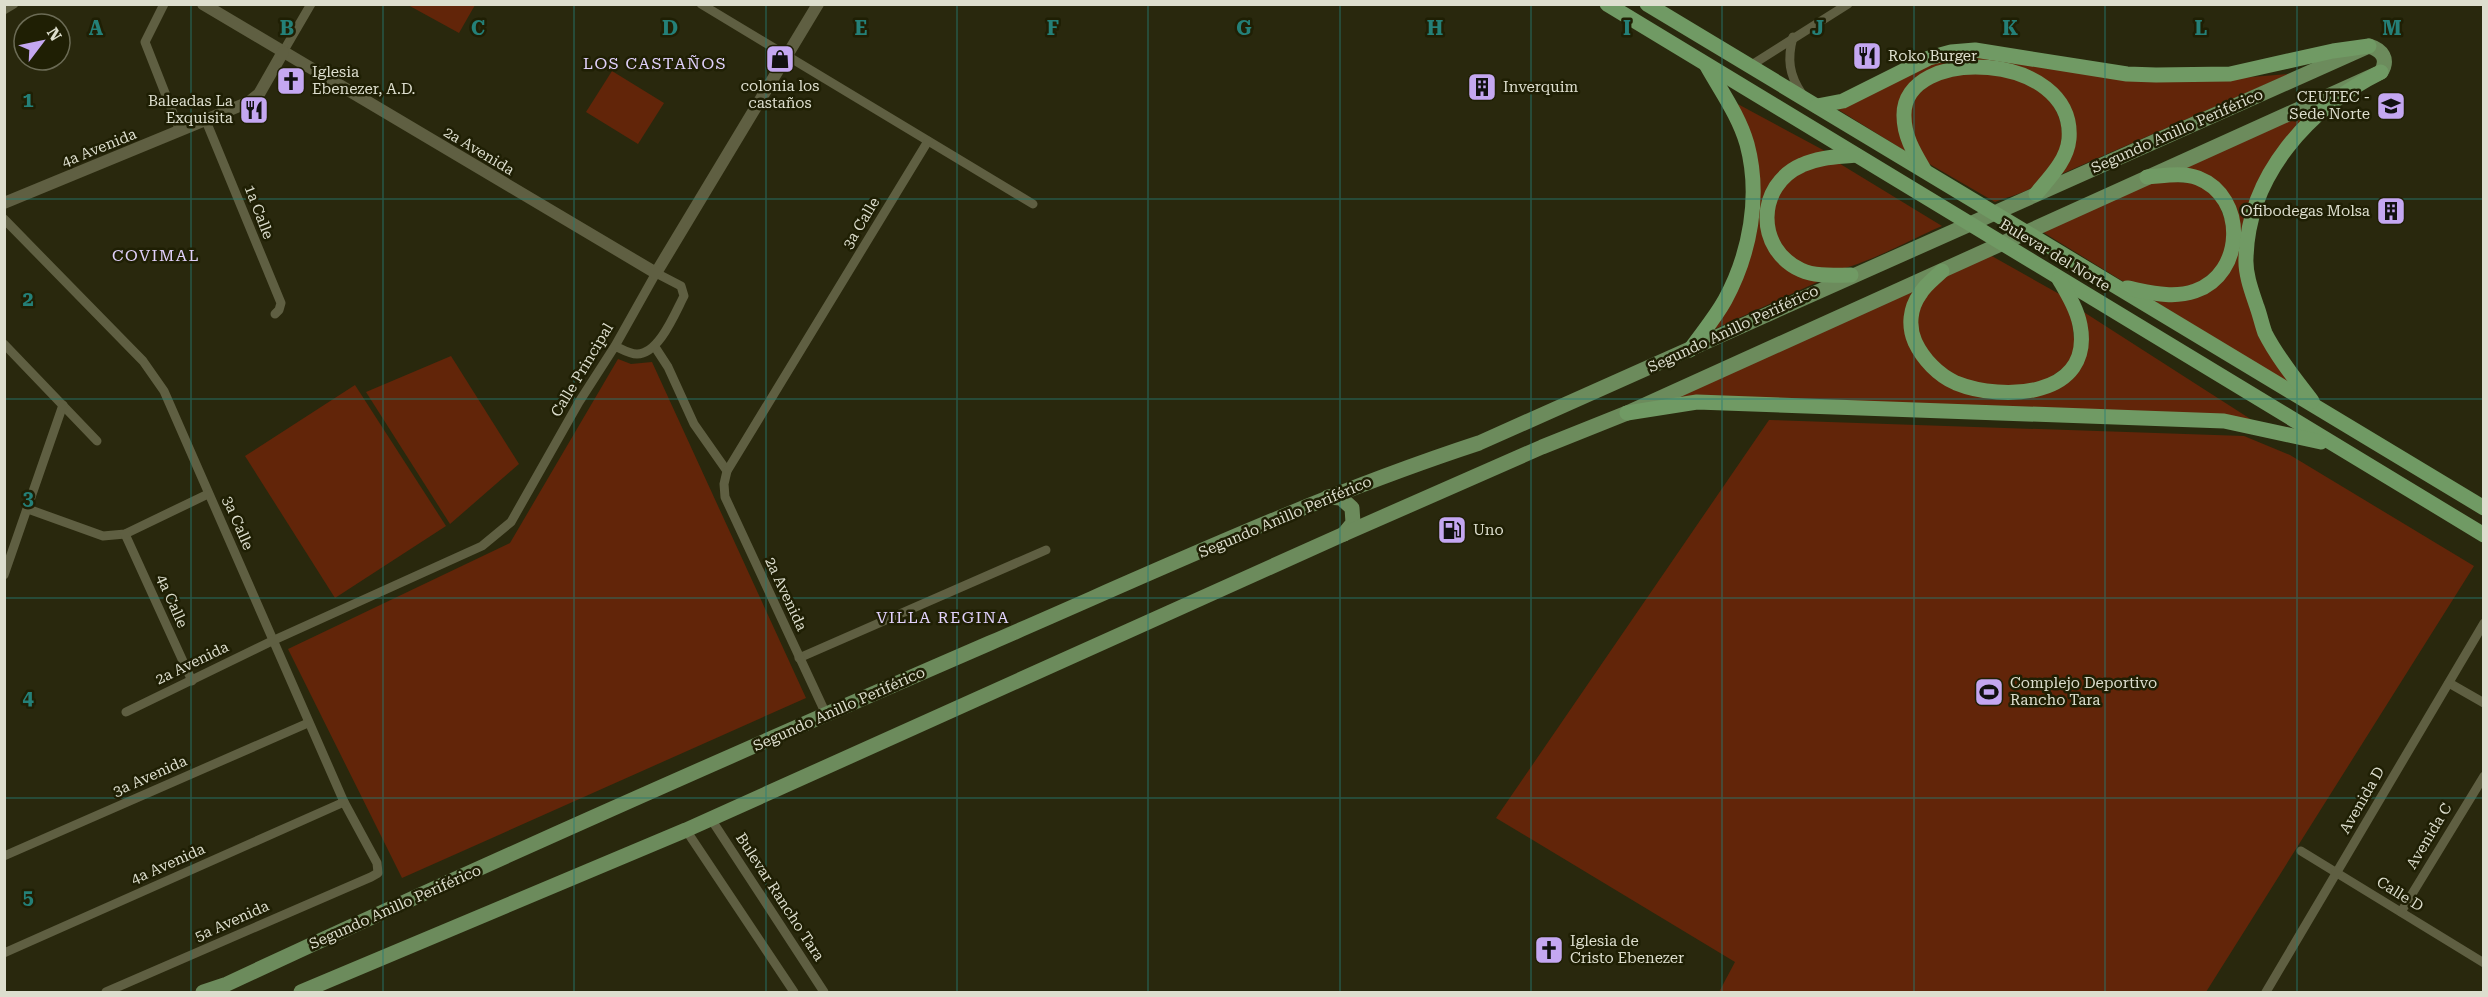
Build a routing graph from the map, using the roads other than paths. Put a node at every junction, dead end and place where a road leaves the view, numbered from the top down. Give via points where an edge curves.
1 (14, 4) edge
2 (164, 4) edge
3 (203, 4) edge
4 (311, 4) edge
5 (701, 4) edge
6 (818, 4) edge
7 (1608, 4) edge
8 (1647, 4) edge
9 (1848, 4) edge
10 (4, 10) edge
11 (1793, 37) junction
12 (2369, 46) junction
13 (282, 52) junction
14 (786, 56) junction
15 (1705, 63) junction
16 (1750, 66) junction
17 (2381, 72) junction
18 (1812, 104) junction
19 (206, 121) junction
20 (180, 131) junction
21 (928, 141) junction
22 (1856, 155) junction
23 (1924, 171) junction
24 (2147, 177) junction
25 (2030, 196) junction
26 (4, 204) edge
27 (1033, 204) dead end
28 (4, 219) edge
29 (1942, 271) junction
30 (656, 273) junction
31 (1851, 275) junction
32 (2059, 279) junction
33 (2115, 285) junction
34 (275, 314) dead end
35 (4, 344) edge
36 (615, 346) junction
37 (655, 347) junction
38 (1690, 350) junction
39 (63, 405) junction
40 (2317, 408) junction
41 (1627, 413) junction
42 (97, 441) dead end
43 (2339, 447) junction
44 (727, 471) junction
45 (724, 484) joint
46 (208, 494) junction
47 (1327, 497) junction
48 (2484, 508) edge
49 (28, 509) junction
50 (125, 534) junction
51 (1344, 534) junction
52 (2484, 535) edge
53 (1046, 550) dead end
54 (4, 575) edge
55 (2484, 623) edge
56 (272, 641) junction
57 (799, 658) junction
58 (192, 681) junction
59 (2449, 683) junction
60 (2484, 704) edge
61 (126, 712) dead end
62 (826, 714) junction
63 (308, 723) junction
64 (2484, 776) edge
65 (344, 802) junction
66 (711, 819) junction
67 (686, 830) junction
68 (2301, 851) dead end
69 (4, 856) edge
70 (2337, 873) junction
71 (371, 877) joint
72 (2400, 912) junction
73 (4, 953) edge
74 (2484, 963) edge
75 (226, 988) edge
76 (106, 993) edge
77 (203, 993) edge
78 (301, 993) edge
79 (794, 993) edge
80 (824, 993) edge
81 (2266, 993) edge

1 - 10 street
2 - 20 street via 145,42
3 - 13 street, 2a Avenida
4 - 13 street
5 - 14 street
6 - 14 street, Calle Principal
7 - 15 highway, Bulevar del Norte
8 - 16 highway, Bulevar del Norte
9 - 11 street
11 - 16 street
11 - 18 street via 1790,70
12 - 17 main road via 2384,56
12 - 18 highway via 2230,74 2127,74 1975,50 1951,52 1929,58 1843,101
12 - 25 main road, Segundo Anillo Periférico
13 - 19 street, 4a Avenida via 256,97
13 - 30 street, 2a Avenida
14 - 21 street
14 - 30 street, Calle Principal
15 - 22 highway, Bulevar del Norte
15 - 38 highway via 1747,144 1752,184 1751,227 1741,265 1724,301
16 - 18 highway, Bulevar del Norte
17 - 24 main road, Segundo Anillo Periférico
17 - 40 highway via 2345,92 2296,138 2271,170 2252,212 2246,260 2265,333
18 - 23 highway, Bulevar del Norte
19 - 20 street, 4a Avenida
19 - 34 street, 1a Calle via 280,303
20 - 26 street, 4a Avenida
21 - 27 street
21 - 44 street, 3a Calle
22 - 31 highway via 1817,159 1792,171 1771,195 1766,220 1771,239 1785,259 1801,270 1826,276
22 - 32 highway, Bulevar del Norte
23 - 25 highway via 1907,138 1904,114 1911,94 1927,79 1952,68 1982,65 2006,69 2048,90 2067,121 2069,140 2064,154 2055,172
23 - 33 highway, Bulevar del Norte
24 - 29 main road, Segundo Anillo Periférico
24 - 33 highway via 2180,174 2212,186 2224,199 2232,217 2233,251 2211,282 2196,291 2159,294
25 - 31 main road, Segundo Anillo Periférico
28 - 46 street, 3a Calle via 143,361 164,391
29 - 32 highway via 1920,293 1911,312 1911,334 1935,369 1954,382 1982,391 2018,392 2045,387 2062,380 2075,366 2080,350 2080,325
29 - 41 main road, Segundo Anillo Periférico
30 - 36 street, Calle Principal
30 - 37 street, 2a Avenida via 681,286 684,296
31 - 38 main road, Segundo Anillo Periférico
32 - 43 highway, Bulevar del Norte
33 - 40 highway, Bulevar del Norte
35 - 39 street
36 - 37 street via 639,354
36 - 56 street, Calle Principal via 511,522 500,532 482,546
37 - 44 street via 694,424
38 - 47 main road, Segundo Anillo Periférico via 1479,443
39 - 42 street
39 - 49 street
40 - 48 highway, Bulevar del Norte
41 - 43 highway via 1697,402 2224,421
41 - 51 main road, Segundo Anillo Periférico
43 - 52 highway, Bulevar del Norte
44 - 45 street, 3a Calle
45 - 57 street, 2a Avenida via 725,497
46 - 50 street
46 - 56 street, 3a Calle
47 - 51 main road via 1341,498 1352,508 1353,523
47 - 62 main road, Segundo Anillo Periférico
49 - 50 street via 103,536
49 - 54 street
50 - 58 street, 4a Calle
51 - 66 main road, Segundo Anillo Periférico
53 - 57 street
55 - 59 street, Avenida D
56 - 58 street, 2a Avenida
56 - 63 street, 3a Calle
57 - 62 street, 2a Avenida
58 - 61 street, 2a Avenida
59 - 60 street
59 - 70 street, Avenida D
62 - 75 main road, Segundo Anillo Periférico via 395,906
63 - 65 street, 3a Calle
63 - 69 street, 3a Avenida
64 - 72 street, Avenida C
65 - 71 street, 3a Calle via 377,863 378,873
65 - 73 street, 4a Avenida
66 - 67 main road, Segundo Anillo Periférico
66 - 80 street, Bulevar Rancho Tara
67 - 78 main road, Segundo Anillo Periférico
67 - 79 street
68 - 70 street, Calle D
70 - 72 street, Calle D
70 - 81 street, Avenida D
71 - 76 street, 5a Avenida
72 - 74 street, Calle D
75 - 77 main road, Segundo Anillo Periférico

